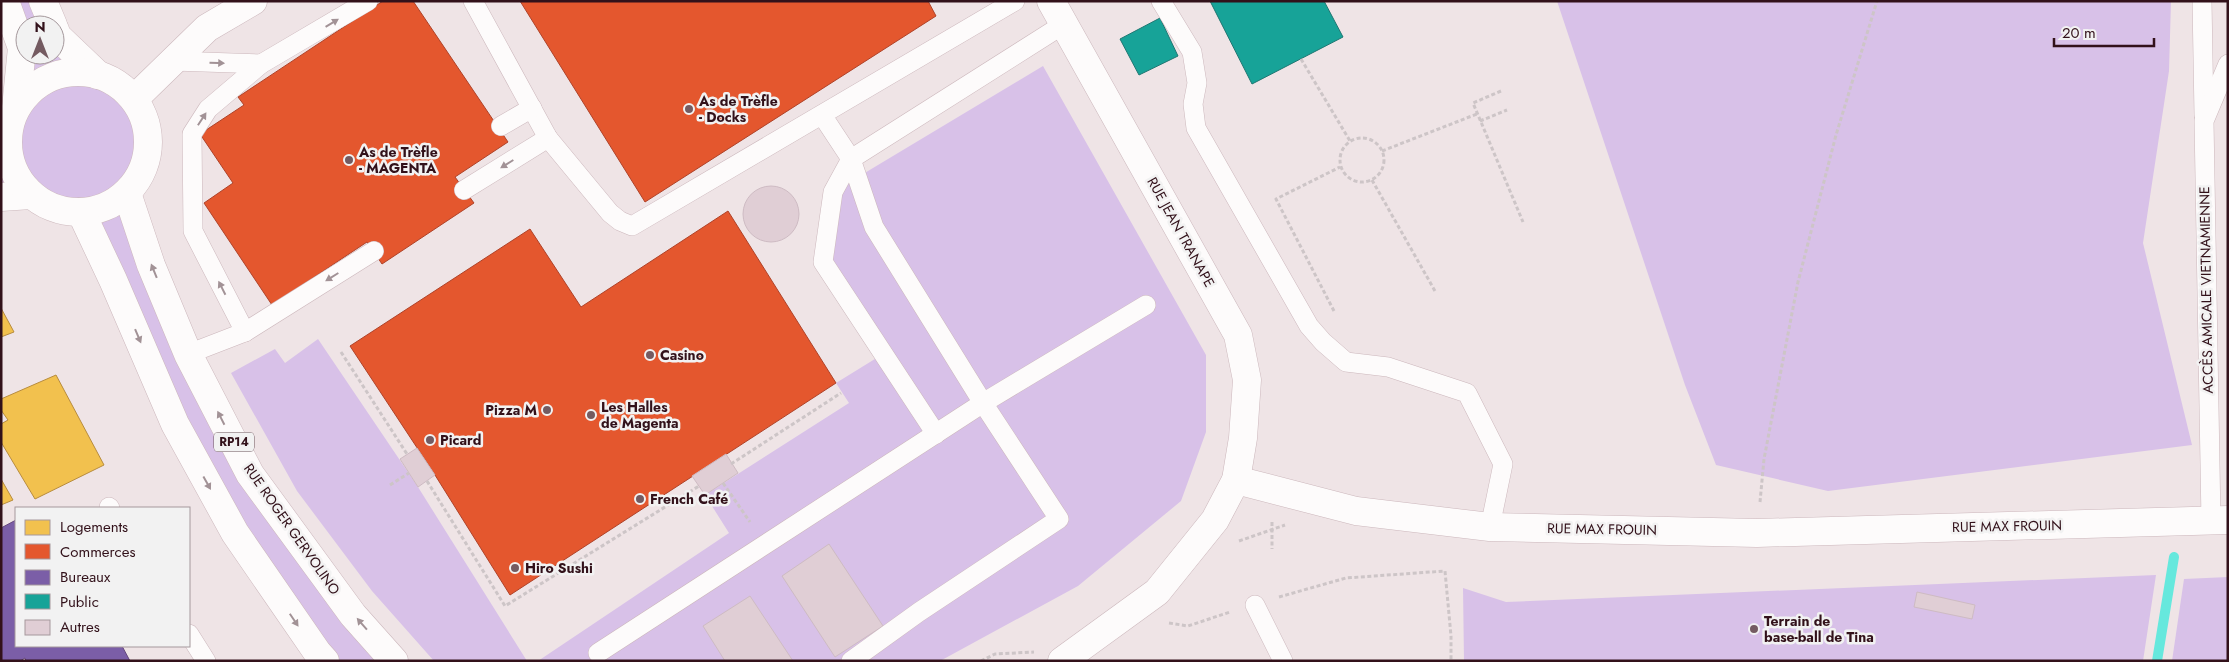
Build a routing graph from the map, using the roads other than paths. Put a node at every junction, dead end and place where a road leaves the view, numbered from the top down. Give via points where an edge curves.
1 (5, 1) edge
2 (43, 1) edge
3 (253, 1) edge
4 (368, 1) edge
5 (473, 1) edge
6 (1015, 1) edge
7 (1052, 1) edge
8 (1161, 1) edge
9 (2202, 1) edge
10 (49, 15) edge
11 (1053, 31) dead end
12 (65, 43) edge
13 (172, 61) junction
14 (261, 64) junction
15 (2228, 64) edge
16 (98, 75) junction
17 (134, 99) junction
18 (16, 108) junction
19 (532, 108) junction
20 (822, 115) junction
21 (2204, 122) junction
22 (500, 126) dead end
23 (548, 138) junction
24 (4, 144) edge
25 (851, 159) junction
26 (464, 190) dead end
27 (127, 193) junction
28 (31, 195) junction
29 (1, 197) edge
30 (81, 212) junction
31 (374, 251) dead end
32 (1146, 305) dead end
33 (244, 332) junction
34 (188, 354) junction
35 (984, 403) junction
36 (936, 434) junction
37 (1236, 480) junction
38 (2219, 521) edge
39 (1490, 527) junction
40 (1255, 605) road end
41 (190, 636) edge
42 (1050, 656) edge
43 (314, 658) edge
44 (596, 658) edge
45 (206, 661) edge
46 (394, 661) edge
47 (851, 661) edge
48 (1283, 661) edge

1 - 18 main road via 22,48
2 - 10 main road
3 - 13 main road via 207,28
14 -> 4 lane
5 - 19 lane
6 - 20 lane
7 - 37 main road, RUE JEAN TRANAPE via 1238,335 1247,380
8 - 39 lane via 1192,52 1197,83 1193,104 1196,128 1309,326 1346,362 1388,367 1467,393 1503,464
9 - 21 lane
11 - 25 lane
12 - 16 main road
13 -> 14 lane
13 - 17 main road
33 -> 14 lane via 193,230 192,134 208,109
15 - 21 lane, ACCÈS AMICALE VIETNAMIENNE
16 - 17 main road via 118,84
16 - 18 main road via 75,72 51,77 31,89
17 - 27 main road via 144,117 147,157
18 - 24 main road
19 - 22 lane
19 - 23 lane
20 - 23 lane via 632,226 610,213
20 - 25 lane
21 - 38 lane, ACCÈS AMICALE VIETNAMIENNE
23 -> 26 lane
24 - 28 main road via 18,180
25 - 35 lane via 874,227
25 - 36 lane via 833,192 823,262
27 - 30 main road via 106,206
34 -> 27 main road, RUE ROGER GERVOLINO / RP14 via 151,265
28 - 29 main road
28 - 30 main road via 63,211
30 -> 43 main road via 114,280 175,424 235,533
31 -> 33 lane
32 - 35 lane
33 - 34 lane
46 -> 34 main road, RUE ROGER GERVOLINO / RP14 via 353,615 250,474
35 - 36 lane
35 - 47 lane via 1059,520
36 - 44 lane
37 - 39 main road, RUE MAX FROUIN via 1356,511
37 - 42 main road via 1214,520 1156,592 1124,616
38 - 39 main road, RUE MAX FROUIN via 1756,533
40 - 48 lane
41 - 45 lane

